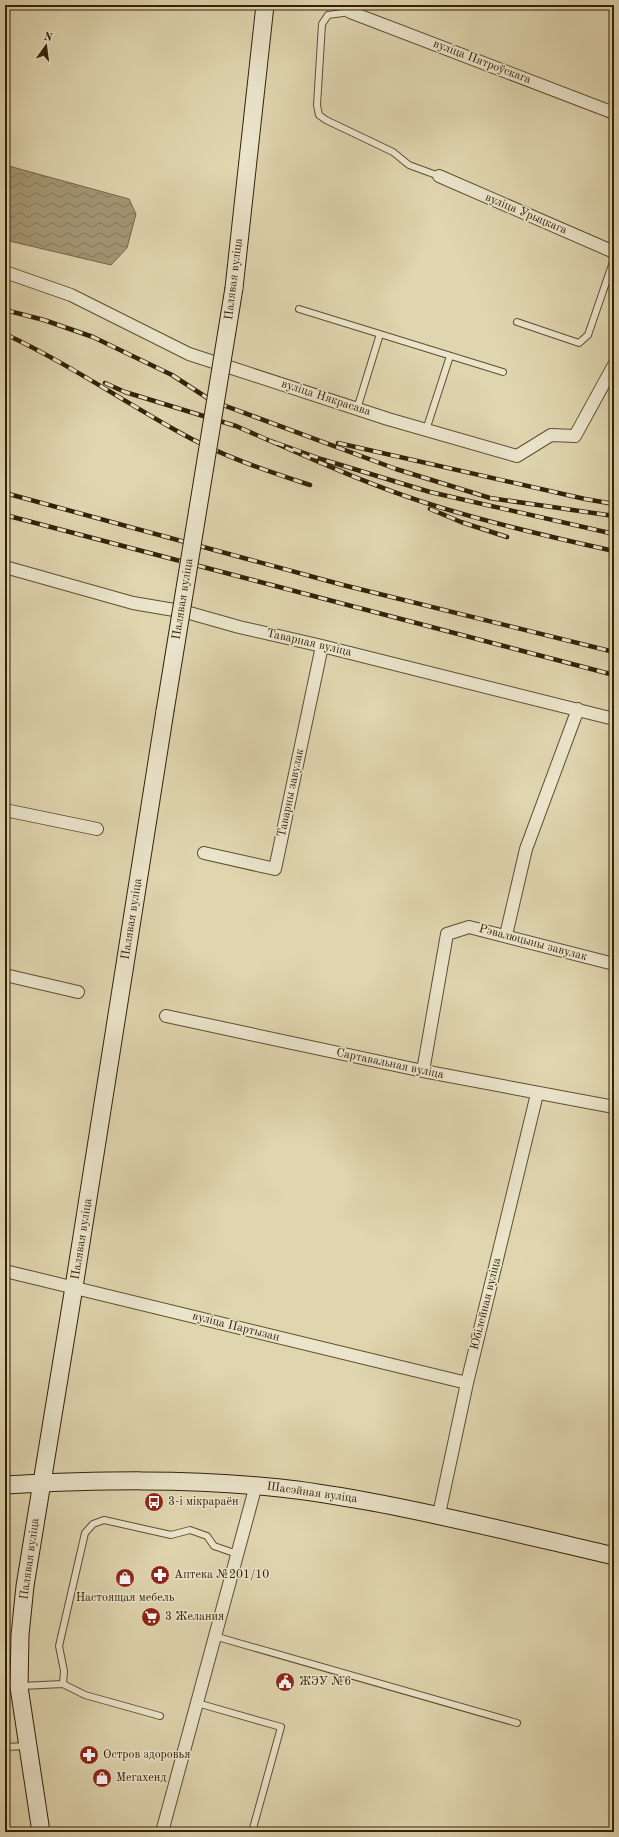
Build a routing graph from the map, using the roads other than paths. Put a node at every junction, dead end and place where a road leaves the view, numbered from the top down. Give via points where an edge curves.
1 (265, 5) edge
2 (350, 12) joint
3 (614, 113) edge
4 (439, 176) joint
5 (614, 252) edge
6 (614, 259) edge
7 (5, 272) edge
8 (299, 309) dead end
9 (517, 322) dead end
10 (380, 334) junction
11 (450, 356) junction
12 (614, 365) edge
13 (503, 372) dead end
14 (357, 409) junction
15 (426, 430) junction
16 (5, 567) edge
17 (322, 646) junction
18 (578, 709) junction
19 (614, 719) edge
20 (5, 810) edge
21 (98, 829) dead end
22 (204, 853) dead end
23 (506, 935) junction
24 (614, 964) edge
25 (5, 975) edge
26 (78, 992) dead end
27 (166, 1016) dead end
28 (423, 1071) junction
29 (537, 1094) junction
30 (614, 1107) edge
31 (5, 1271) edge
32 (74, 1287) junction
33 (467, 1383) junction
34 (42, 1483) junction
35 (5, 1485) edge
36 (256, 1485) junction
37 (439, 1514) junction
38 (237, 1554) junction
39 (614, 1556) edge
40 (214, 1636) junction
41 (63, 1684) junction
42 (19, 1686) junction
43 (197, 1703) junction
44 (160, 1716) dead end
45 (518, 1723) dead end
46 (28, 1746) junction
47 (5, 1748) edge
48 (41, 1832) edge
49 (162, 1832) edge
50 (252, 1832) edge

1 - 32 main road, Палявая вуліца, bridge via 234,288
2 - 3 street, вуліца Пятроўскага
2 - 4 lane via 328,15 322,24 317,105 319,115 393,152 409,165
4 - 5 street, вуліца Урыцкага
6 - 9 lane via 588,335 580,343
7 - 14 street, вуліца Някрасава via 71,295 189,354
8 - 10 lane
10 - 11 lane
10 - 14 lane
11 - 13 lane
11 - 15 lane
12 - 15 street, вуліца Някрасава via 575,436 551,434 517,456
14 - 15 street, вуліца Някрасава
16 - 17 street, Таварная вуліца via 133,603 186,612
17 - 18 street, Таварная вуліца
17 - 22 street, Таварны завулак via 275,869
18 - 19 street, Таварная вуліца
18 - 23 street via 526,849
20 - 21 street
23 - 24 street, Рэвалюцыны завулак
23 - 28 street, Рэвалюцыны завулак via 470,927 447,934
25 - 26 street
27 - 28 street, Сартавальная вуліца
28 - 29 street, Сартавальная вуліца
29 - 30 street, Сартавальная вуліца
29 - 33 street, Юбілейная вуліца
31 - 32 street, вуліца Партызан
32 - 33 street, вуліца Партызан
32 - 34 main road, Палявая вуліца
33 - 37 street, Юбілейная вуліца
34 - 35 main road, Шасэйная вуліца
34 - 36 main road, Шасэйная вуліца via 165,1480
34 - 42 main road, Палявая вуліца via 25,1586 20,1635
36 - 37 main road, Шасэйная вуліца
36 - 38 street
37 - 39 main road, Шасэйная вуліца
38 - 40 street
38 - 41 lane via 214,1546 207,1536 190,1530 171,1535 104,1520 93,1524 85,1533 59,1646 64,1671
40 - 43 street
40 - 45 lane
41 - 42 lane
41 - 44 lane via 85,1695
42 - 46 main road, Палявая вуліца
43 - 49 street
43 - 50 lane via 281,1727
46 - 47 lane
46 - 48 main road, Палявая вуліца

